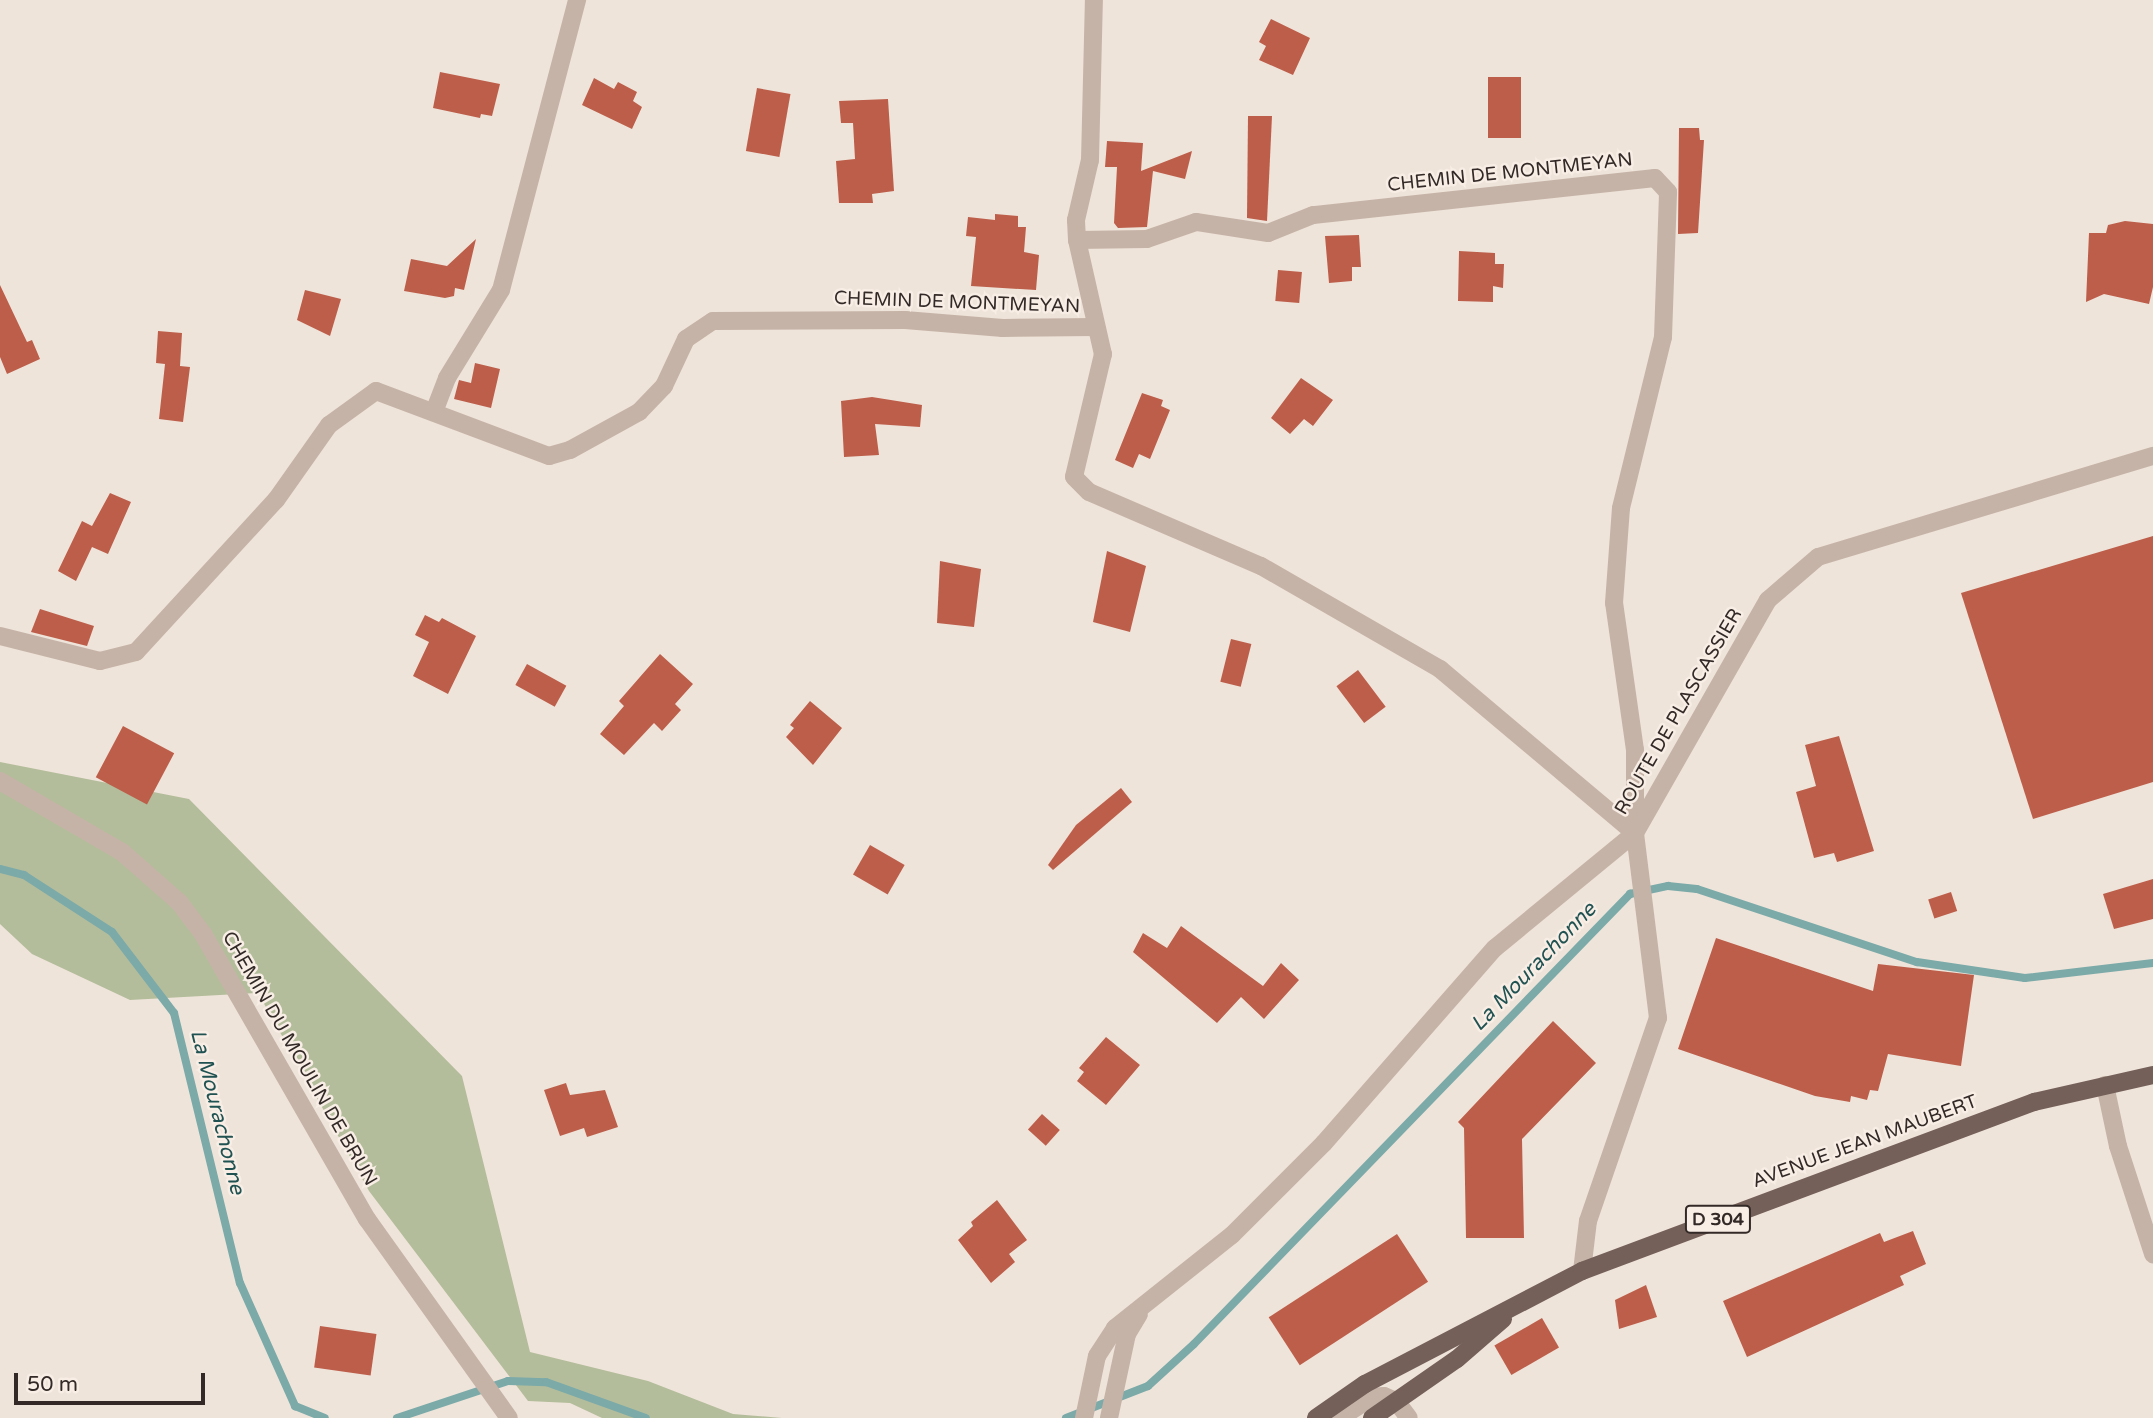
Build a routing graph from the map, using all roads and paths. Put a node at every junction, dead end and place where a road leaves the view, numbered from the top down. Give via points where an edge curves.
1 (577, 0) edge
2 (1094, 0) edge
3 (1077, 240) junction
4 (1095, 327) junction
5 (434, 412) junction
6 (2153, 456) edge
7 (0, 636) edge
8 (0, 781) edge
9 (1635, 833) junction
10 (2153, 1075) edge
11 (2105, 1085) junction
12 (2153, 1254) edge
13 (1582, 1270) junction
14 (1521, 1303) junction
15 (1144, 1305) junction
16 (1396, 1401) junction
17 (507, 1414) edge
18 (1084, 1418) edge
19 (1109, 1418) edge
20 (1316, 1418) edge
21 (1340, 1418) edge
22 (1372, 1418) edge
23 (1409, 1418) edge

1 - 5 street via 500,289 447,378
2 - 3 street via 1090,160 1076,220
3 - 4 street, CHEMIN DE MONTMEYAN
3 - 9 street, CHEMIN DE MONTMEYAN via 1147,239 1196,222 1268,233 1313,215 1655,177 1668,192 1663,337 1620,508 1614,603 1635,750
4 - 5 street, CHEMIN DE MONTMEYAN via 1003,328 905,320 713,321 686,339 664,386 639,412 570,450 549,456
4 - 9 street via 1103,354 1074,464 1074,477 1089,492 1261,566 1440,669
5 - 7 street, CHEMIN DE MONTMEYAN via 376,391 348,407 329,425 276,500 136,652 100,661
6 - 9 street, ROUTE DE PLASCASSIER via 1818,557 1768,600
8 - 17 street, CHEMIN DU MOULIN DE BRUN via 122,852 179,902 203,934 367,1219
9 - 13 street via 1658,1018 1588,1221
9 - 15 street, ROUTE DE PLASCASSIER via 1495,948 1324,1143 1232,1235
10 - 11 main road, AVENUE JEAN MAUBERT / D 304
11 - 12 street via 2118,1146
11 - 13 main road, AVENUE JEAN MAUBERT / D 304 via 2034,1102
13 - 14 main road, AVENUE JEAN MAUBERT / D 304
14 - 16 main road, AVENUE JEAN MAUBERT / D 304 via 1457,1359
14 - 20 main road, AVENUE JEAN MAUBERT / D 304 via 1365,1384
15 - 18 street, ROUTE DE PLASCASSIER via 1115,1328 1093,1370
15 - 19 street, ROUTE DE PLASCASSIER via 1127,1334
16 - 21 street via 1373,1397
16 - 22 main road, AVENUE JEAN MAUBERT / D 304
16 - 23 street

